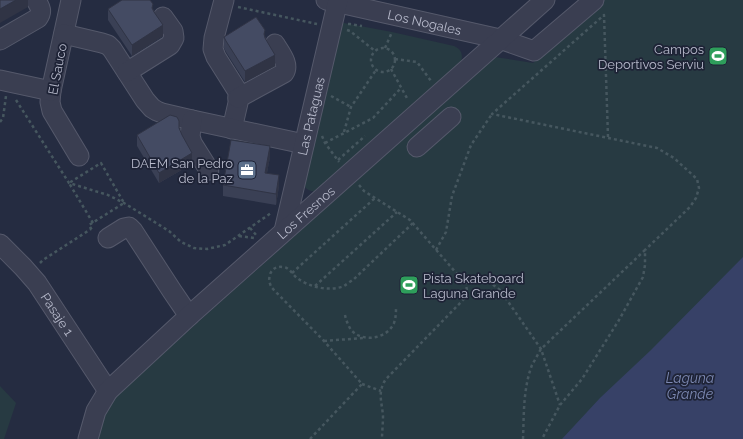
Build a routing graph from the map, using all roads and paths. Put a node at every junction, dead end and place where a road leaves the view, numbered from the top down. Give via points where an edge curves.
1 (36, 0) edge
2 (71, 0) edge
3 (224, 0) edge
4 (545, 0) edge
5 (594, 0) edge
6 (334, 1) edge
7 (163, 17) dead end
8 (348, 24) dead end
9 (364, 26) dead end
10 (343, 29) dead end
11 (385, 31) dead end
12 (392, 32) junction
13 (399, 33) dead end
14 (64, 34) junction
15 (500, 39) junction
16 (0, 40) edge
17 (275, 44) dead end
18 (385, 48) junction
19 (375, 51) junction
20 (395, 59) junction
21 (391, 69) junction
22 (376, 70) junction
23 (127, 72) junction
24 (4, 81) edge
25 (432, 82) dead end
26 (401, 88) junction
27 (51, 91) junction
28 (329, 94) dead end
29 (238, 98) junction
30 (351, 107) junction
31 (414, 108) junction
32 (492, 114) junction
33 (451, 117) dead end
34 (192, 120) junction
35 (0, 122) edge
36 (232, 129) junction
37 (434, 132) junction
38 (344, 133) junction
39 (366, 135) dead end
40 (608, 137) junction
41 (326, 143) dead end
42 (304, 144) junction
43 (417, 147) dead end
44 (79, 156) dead end
45 (344, 167) junction
46 (209, 170) dead end
47 (375, 198) junction
48 (124, 202) dead end
49 (397, 212) junction
50 (93, 223) dead end
51 (413, 223) junction
52 (91, 229) dead end
53 (284, 231) junction
54 (239, 236) dead end
55 (108, 238) dead end
56 (260, 240) dead end
57 (0, 244) edge
58 (436, 250) junction
59 (645, 250) junction
60 (292, 273) junction
61 (29, 274) junction
62 (465, 283) junction
63 (314, 286) junction
64 (396, 307) dead end
65 (345, 315) dead end
66 (189, 316) junction
67 (366, 338) junction
68 (324, 341) junction
69 (541, 349) junction
70 (362, 384) junction
71 (108, 391) junction
72 (381, 391) junction
73 (560, 405) junction
74 (88, 439) edge
75 (310, 439) edge
76 (382, 439) edge
77 (523, 439) edge
78 (542, 439) edge

1 - 16 street via 41,9 38,18
2 - 14 street, El Sauco
3 - 29 street via 214,38 214,49 216,57 238,92
4 - 15 street, Los Fresnos
5 - 15 street, Los Nogales via 534,51
6 - 15 street, Los Nogales
6 - 42 street, Las Pataguas
7 - 23 street via 173,32 174,38 170,46
8 - 9 path
10 - 19 path via 350,31
11 - 12 path
12 - 13 path
12 - 18 path
14 - 23 street via 108,45
14 - 27 street, El Sauco
15 - 31 street, Los Fresnos
17 - 29 street via 286,64 284,73
18 - 19 path
18 - 20 path via 390,50
19 - 22 path via 371,61
20 - 21 path
20 - 25 path via 417,62
21 - 22 path via 381,72
21 - 26 path
22 - 30 path
23 - 34 street via 152,108
24 - 27 street
24 - 35 path via 3,118
26 - 31 path
26 - 38 path via 373,118
27 - 44 street, El Sauco via 52,111
28 - 30 path
29 - 36 street
30 - 38 path
31 - 37 street
31 - 45 street, Los Fresnos
32 - 40 path
32 - 40 path via 604,15
32 - 58 path via 471,145 452,196 446,232
33 - 37 street
34 - 36 street
34 - 46 street via 192,143
36 - 42 street
37 - 43 street
38 - 41 path
39 - 45 path
40 - 59 path via 657,148 674,158 697,179 699,188 690,207
42 - 53 street, Las Pataguas
45 - 47 path via 364,191
45 - 53 street, Los Fresnos
47 - 49 path
47 - 60 path
48 - 50 path via 101,163 69,183
49 - 51 path
49 - 63 path
51 - 58 path
51 - 63 path via 349,283 329,288
52 - 61 path via 43,260
53 - 66 street, Los Fresnos
54 - 56 path
55 - 66 street via 124,228 129,227 133,230
57 - 61 street, Pasaje 1
58 - 62 path
59 - 69 path
59 - 73 path via 642,278 619,320 582,379
60 - 63 path via 303,282
60 - 68 path via 289,269 278,267 271,272 268,280 272,288
61 - 71 street, Pasaje 1
62 - 69 path via 480,279 488,281 500,290
62 - 72 path via 467,294 464,299 386,379
64 - 67 path via 394,323 389,330 375,338
65 - 67 path via 352,330
66 - 71 street, Los Fresnos
67 - 68 path
68 - 70 path
69 - 73 path
69 - 77 path via 528,379
70 - 72 path
70 - 75 path
71 - 74 street, Los Fresnos via 96,411
72 - 76 path
73 - 78 path

